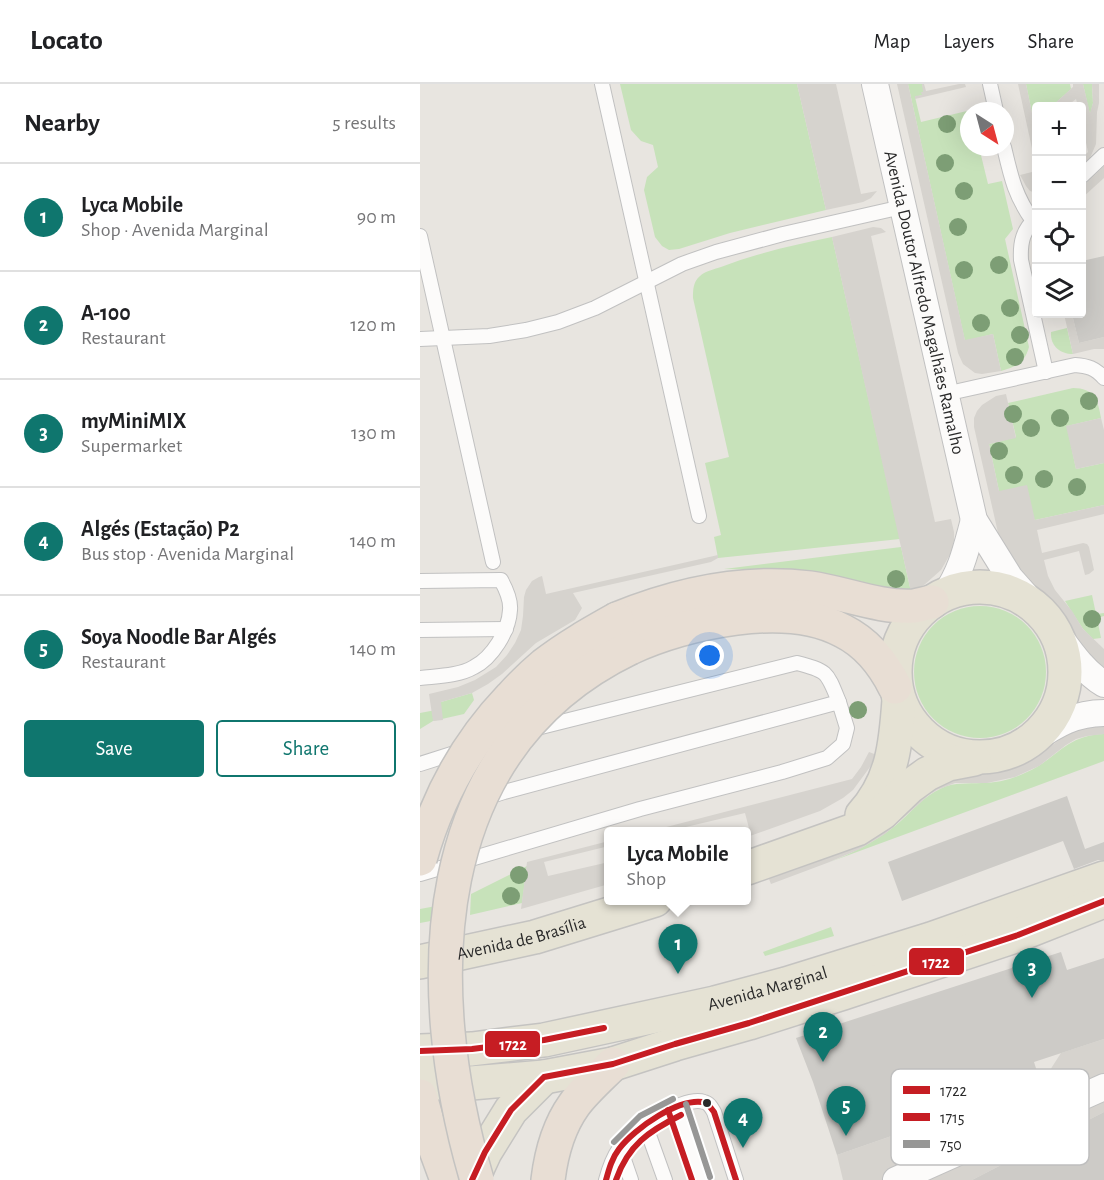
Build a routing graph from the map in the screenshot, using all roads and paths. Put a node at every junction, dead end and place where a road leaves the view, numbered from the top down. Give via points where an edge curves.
1 (602, 84) edge
2 (875, 84) edge
3 (990, 84) edge
4 (994, 102) edge
5 (1104, 155) edge
6 (1006, 156) edge
7 (1086, 172) edge
8 (902, 207) junction
9 (1032, 216) edge
10 (1032, 223) edge
11 (420, 236) edge
12 (646, 281) junction
13 (420, 339) edge
14 (443, 339) junction
15 (1104, 363) edge
16 (1076, 365) junction
17 (1046, 372) junction
18 (1104, 378) edge
19 (945, 394) junction
20 (699, 516) dead end
21 (974, 520) junction
22 (493, 562) dead end
23 (420, 581) edge
24 (938, 598) junction
25 (1047, 619) junction
26 (506, 629) junction
27 (420, 630) edge
28 (624, 634) junction
29 (420, 678) edge
30 (1104, 684) edge
31 (897, 693) junction
32 (840, 702) junction
33 (1104, 713) edge
34 (1025, 745) junction
35 (495, 749) dead end
36 (985, 758) junction
37 (420, 764) edge
38 (483, 798) junction
39 (420, 819) edge
40 (821, 842) junction
41 (420, 859) edge
42 (469, 860) junction
43 (751, 867) edge
44 (420, 874) edge
45 (1104, 878) edge
46 (1104, 901) edge
47 (639, 905) edge
48 (458, 955) junction
49 (420, 963) edge
50 (420, 1051) edge
51 (613, 1064) junction
52 (544, 1077) junction
53 (420, 1083) edge
54 (1104, 1086) edge
55 (1089, 1093) edge
56 (420, 1096) edge
57 (677, 1107) junction
58 (645, 1124) junction
59 (620, 1148) junction
60 (929, 1165) edge
61 (447, 1180) edge
62 (474, 1180) edge
63 (548, 1180) edge
64 (606, 1180) edge
65 (631, 1180) edge
66 (665, 1180) edge
67 (701, 1180) edge
68 (736, 1180) edge
69 (896, 1180) edge

1 - 12 lane
2 - 8 street, Avenida Doutor Alfredo Magalhães Ramalho
3 - 4 lane
5 - 7 lane
6 - 9 lane via 1014,189
8 - 12 lane via 716,252
8 - 19 street, Avenida Doutor Alfredo Magalhães Ramalho
10 - 17 lane via 1023,235 1021,260
11 - 14 lane
12 - 14 lane via 558,322 489,336
12 - 20 lane
13 - 14 lane
14 - 22 lane
15 - 16 lane
16 - 17 lane
16 - 18 lane via 1097,370
17 - 19 lane
19 - 21 street, Avenida Doutor Alfredo Magalhães Ramalho
21 - 24 street, Avenida Doutor Alfredo Magalhães Ramalho via 955,579
21 - 25 street, Avenida Doutor Alfredo Magalhães Ramalho via 1010,578
23 - 26 lane via 501,580 510,610
24 - 25 main road, Avenida Doutor Alfredo Magalhães Ramalho via 972,587 1000,590 1026,600
24 - 28 highway via 916,606 899,606 817,589 742,587 655,605
24 - 31 main road, Avenida Doutor Alfredo Magalhães Ramalho via 912,621 901,639 894,666
25 - 30 street, Avenida Doutor Alfredo Magalhães Ramalho via 1080,663
25 - 34 main road, Avenida Doutor Alfredo Magalhães Ramalho via 1063,653 1064,687 1051,719
26 - 27 lane
26 - 29 lane via 496,647 476,667
28 - 31 highway via 645,641 723,620 765,616 807,619 843,630 857,639 886,669
28 - 41 highway, bridge via 587,635 542,667 501,707 450,781
28 - 62 highway, bridge via 610,658 571,683 536,714 492,768 472,803 445,875 434,945 436,1022 451,1105
31 - 36 main road, Avenida Doutor Alfredo Magalhães Ramalho via 908,720 926,740 958,755
31 - 40 main road via 892,762 875,799 858,820
32 - 37 lane via 831,680 820,669 797,663 585,715
32 - 38 lane
32 - 42 lane via 848,728 843,744 827,758
33 - 34 street, Avenida Doutor Alfredo Magalhães Ramalho via 1064,721
34 - 36 main road, Avenida Doutor Alfredo Magalhães Ramalho
35 - 38 lane
36 - 40 main road via 937,768 870,821
38 - 39 lane
38 - 42 lane
40 - 43 main road
42 - 44 lane
42 - 48 lane via 460,897
45 - 50 main road, Avenida Marginal via 931,939 715,1003 544,1040
46 - 51 main road, Avenida Marginal via 941,961
47 - 48 main road, Avenida de Brasília via 535,937
48 - 49 main road, Avenida de Brasília
51 - 52 main road, Avenida Marginal
51 - 63 highway via 574,1105 555,1144
52 - 53 main road, Avenida Marginal
52 - 62 main road via 511,1110 485,1152
54 - 55 street
56 - 61 highway
57 - 58 lane
57 - 67 lane
57 - 68 lane via 698,1101 711,1107
58 - 59 lane
58 - 66 lane
59 - 64 lane
59 - 65 lane
60 - 69 street

